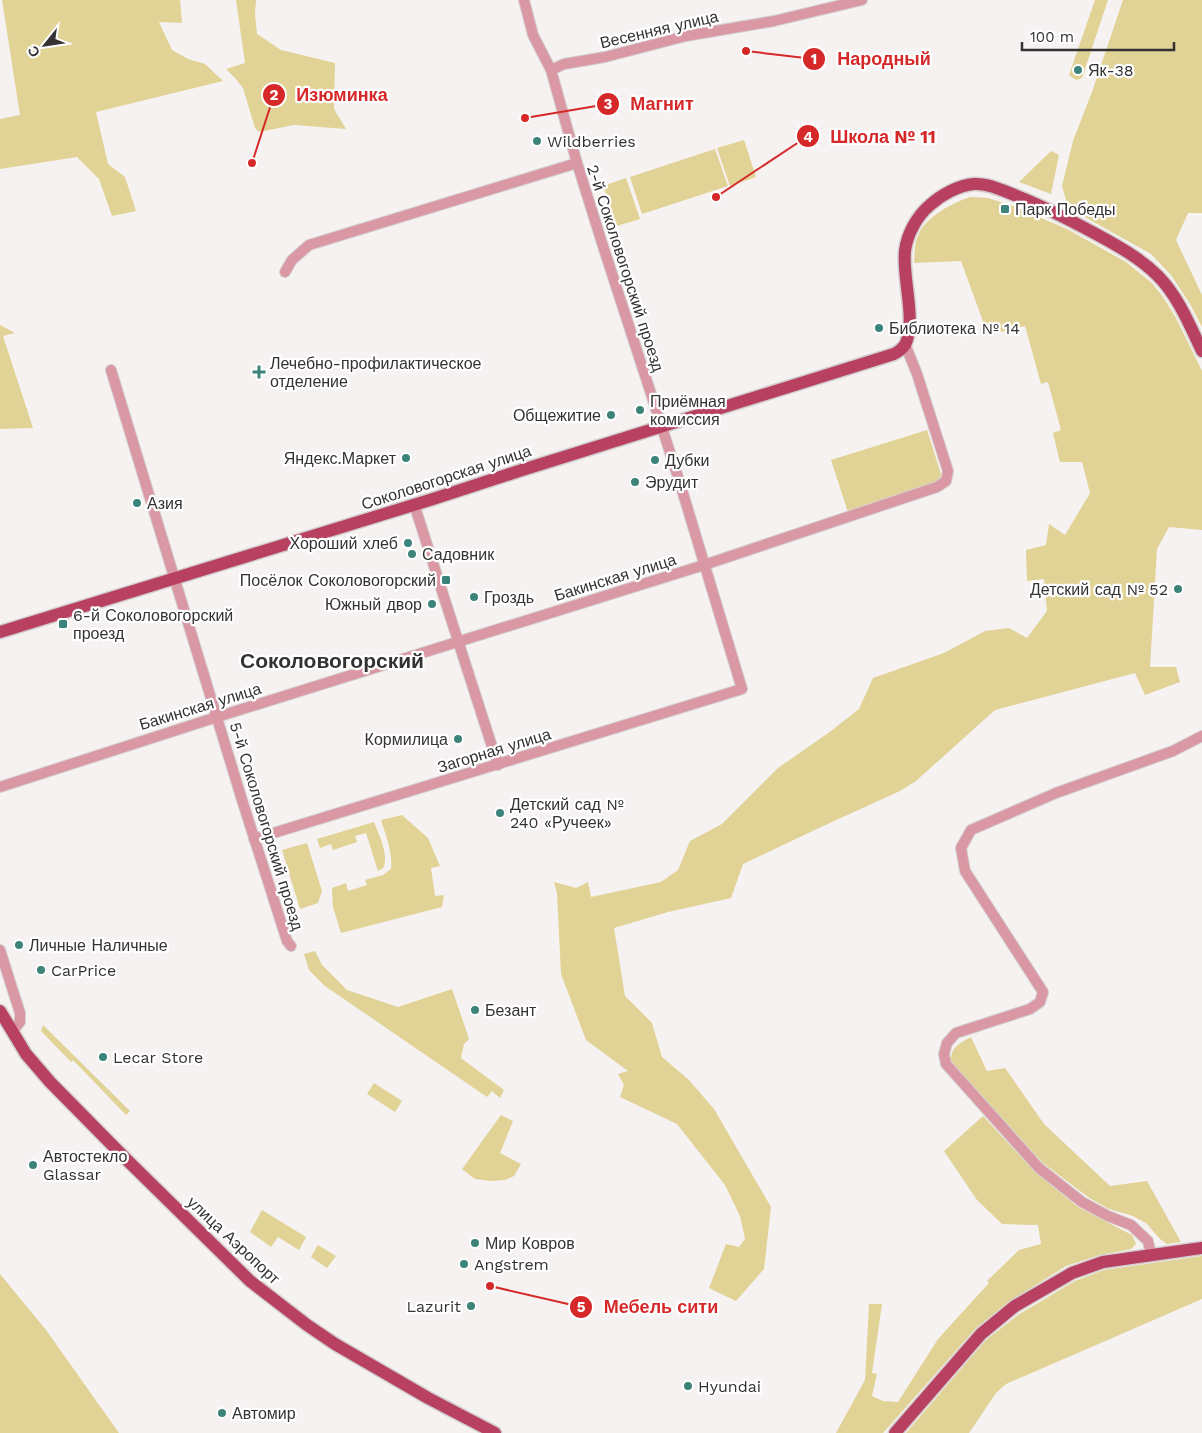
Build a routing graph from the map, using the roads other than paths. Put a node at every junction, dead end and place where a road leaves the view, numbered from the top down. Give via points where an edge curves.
1 (524, 0) edge
2 (862, 0) edge
3 (551, 70) junction
4 (577, 163) junction
5 (285, 272) dead end
6 (903, 347) junction
7 (1202, 351) edge
8 (111, 370) dead end
9 (661, 426) junction
10 (414, 504) junction
11 (704, 565) junction
12 (174, 578) junction
13 (0, 632) edge
14 (458, 641) junction
15 (742, 689) joint
16 (217, 716) junction
17 (1202, 736) edge
18 (498, 765) junction
19 (0, 787) edge
20 (254, 839) junction
21 (291, 946) dead end
22 (0, 950) edge
23 (0, 1011) edge
24 (12, 1032) junction
25 (1202, 1248) edge
26 (1151, 1255) junction
27 (495, 1433) edge
28 (895, 1433) edge

1 - 3 street, 2-й Соколовогорский проезд via 533,35
2 - 3 street, Весенняя улица via 774,21 686,36 564,64
3 - 4 street, 2-й Соколовогорский проезд
4 - 5 street via 309,245 292,260
4 - 9 street, 2-й Соколовогорский проезд
6 - 7 main road via 910,324 905,262 911,229 930,205 953,190 983,184 1065,217 1143,262 1170,291
6 - 9 main road, Соколовогорская улица via 894,354
6 - 11 street, Бакинская улица via 917,374 948,472 946,481 937,487
8 - 12 street, 5-й Соколовогорский проезд
9 - 10 main road, Соколовогорская улица
9 - 11 street, 2-й Соколовогорский проезд
10 - 12 main road, Соколовогорская улица
10 - 14 street
11 - 14 street, Бакинская улица
11 - 15 street, 2-й Соколовогорский проезд
12 - 13 main road, Соколовогорская улица
12 - 16 street, 5-й Соколовогорский проезд
14 - 16 street, Бакинская улица
14 - 18 street
15 - 18 street, Загорная улица
16 - 19 street, Бакинская улица
16 - 20 street, 5-й Соколовогорский проезд
17 - 26 street via 1173,751 1056,793 971,830 961,848 965,871 1044,992 1040,1002 1030,1009 956,1033 947,1043 946,1064 1039,1168 1082,1202 1131,1225 1148,1241
18 - 20 street, Загорная улица
20 - 21 street, 5-й Соколовогорский проезд
22 - 24 street via 20,1013 20,1022
23 - 24 main road, улица Аэропорт
24 - 27 main road, улица Аэропорт via 50,1082 250,1281 307,1326 343,1349
25 - 26 main road
26 - 28 main road via 1103,1262 1072,1273 1015,1306 981,1334

